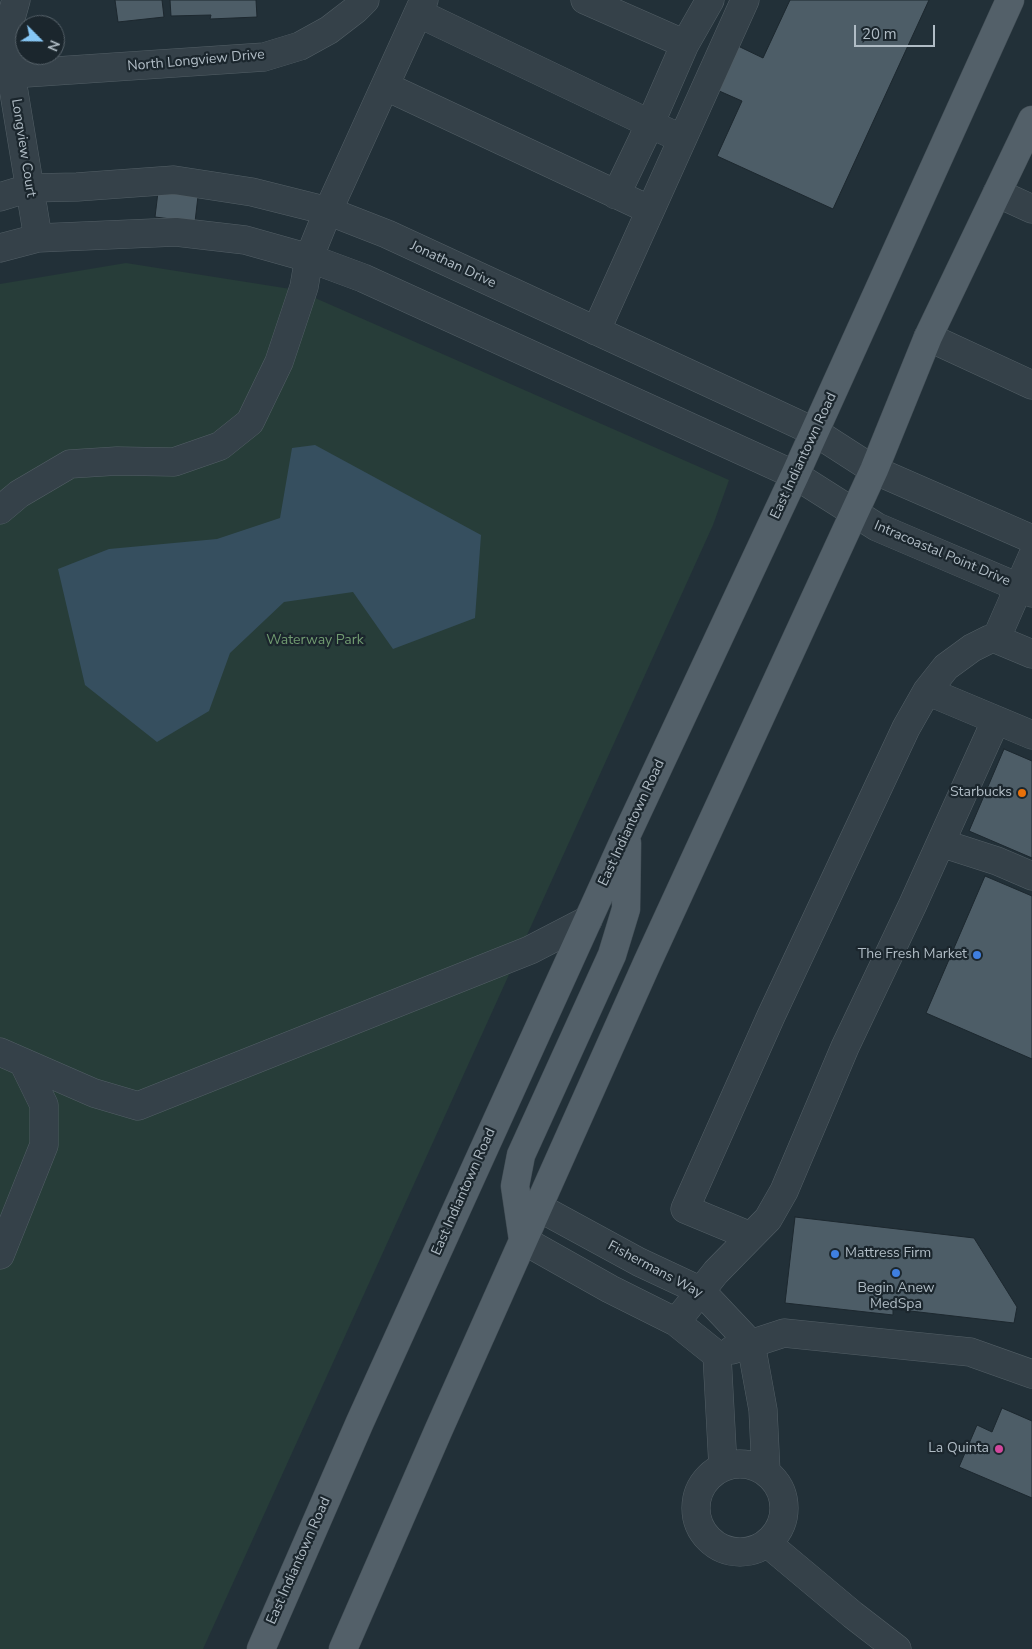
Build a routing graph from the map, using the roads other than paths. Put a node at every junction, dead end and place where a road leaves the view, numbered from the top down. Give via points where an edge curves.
1 (16, 0) edge
2 (365, 0) edge
3 (585, 0) edge
4 (710, 0) edge
5 (745, 0) edge
6 (1010, 0) edge
7 (421, 6) edge
8 (686, 44) junction
9 (11, 74) junction
10 (385, 86) junction
11 (1032, 120) edge
12 (650, 124) junction
13 (682, 139) junction
14 (29, 188) junction
15 (997, 193) junction
16 (616, 195) junction
17 (0, 197) edge
18 (1032, 209) edge
19 (650, 210) junction
20 (328, 212) junction
21 (38, 238) junction
22 (0, 248) edge
23 (309, 258) junction
24 (596, 331) junction
25 (928, 337) junction
26 (1031, 382) edge
27 (815, 432) junction
28 (874, 470) junction
29 (795, 475) junction
30 (0, 510) edge
31 (854, 513) junction
32 (1032, 539) edge
33 (1032, 557) edge
34 (1026, 590) edge
35 (996, 639) junction
36 (1032, 654) edge
37 (927, 691) junction
38 (996, 720) junction
39 (1032, 735) edge
40 (627, 834) junction
41 (941, 843) junction
42 (1032, 876) edge
43 (588, 920) junction
44 (11, 1057) edge
45 (538, 1207) junction
46 (750, 1236) junction
47 (523, 1240) junction
48 (0, 1255) edge
49 (701, 1291) junction
50 (676, 1322) junction
51 (750, 1344) junction
52 (717, 1355) junction
53 (1032, 1374) edge
54 (723, 1467) junction
55 (766, 1472) junction
56 (767, 1543) junction
57 (261, 1649) edge
58 (344, 1649) edge
59 (897, 1649) edge

1 - 9 street, Longview Court via 9,25
2 - 9 street, North Longview Drive via 322,34 300,46 264,57
3 - 8 street
4 - 8 street
5 - 13 street
6 - 27 main road, East Indiantown Road
7 - 10 street
7 - 12 street
8 - 12 street
9 - 14 street, Longview Court
10 - 16 street
10 - 20 street
11 - 15 main road
12 - 13 street
12 - 16 street
13 - 19 street
14 - 17 street, Jonathan Drive
14 - 20 street, Jonathan Drive via 174,180 252,192
14 - 21 street, Longview Court
15 - 18 street
15 - 25 main road
16 - 19 street
19 - 24 street
20 - 23 street
20 - 24 street, Jonathan Drive via 387,234
21 - 22 street
21 - 23 street via 176,232 245,240
23 - 29 street via 372,282
23 - 30 street via 304,287 279,362 250,422 220,446 174,462 70,464 19,494
24 - 27 street, Jonathan Drive
25 - 26 street
25 - 28 main road
27 - 28 street, Jonathan Drive
27 - 29 main road, East Indiantown Road
28 - 31 main road
28 - 32 street
29 - 31 street, Intracoastal Point Drive
29 - 40 main road, East Indiantown Road
31 - 34 street, Intracoastal Point Drive via 877,528
31 - 45 main road
33 - 34 street
34 - 35 street
35 - 36 street
35 - 37 street via 990,639 946,666
37 - 38 street
37 - 46 street via 906,728 771,1016 685,1208
38 - 39 street
38 - 41 street
40 - 43 main road, East Indiantown Road
40 - 47 main road via 626,909 612,955 521,1155 514,1186
41 - 42 street
41 - 46 street via 845,1047 784,1191 768,1219
43 - 44 street via 530,950 138,1106 94,1092
43 - 57 main road, East Indiantown Road via 360,1422
44 - 48 street via 44,1105 44,1145
45 - 47 main road
45 - 49 street, Fishermans Way via 639,1262
46 - 49 street
47 - 50 street
47 - 58 main road
49 - 50 street
49 - 51 street, Fishermans Way
50 - 52 street
51 - 52 street
51 - 53 street via 784,1333 970,1352
51 - 55 street via 763,1410
52 - 54 street
54 - 55 street via 738,1464
54 - 56 street via 701,1487 696,1501 696,1516 701,1530 724,1550 739,1553
55 - 56 street via 776,1482 784,1509 776,1534
56 - 59 street

